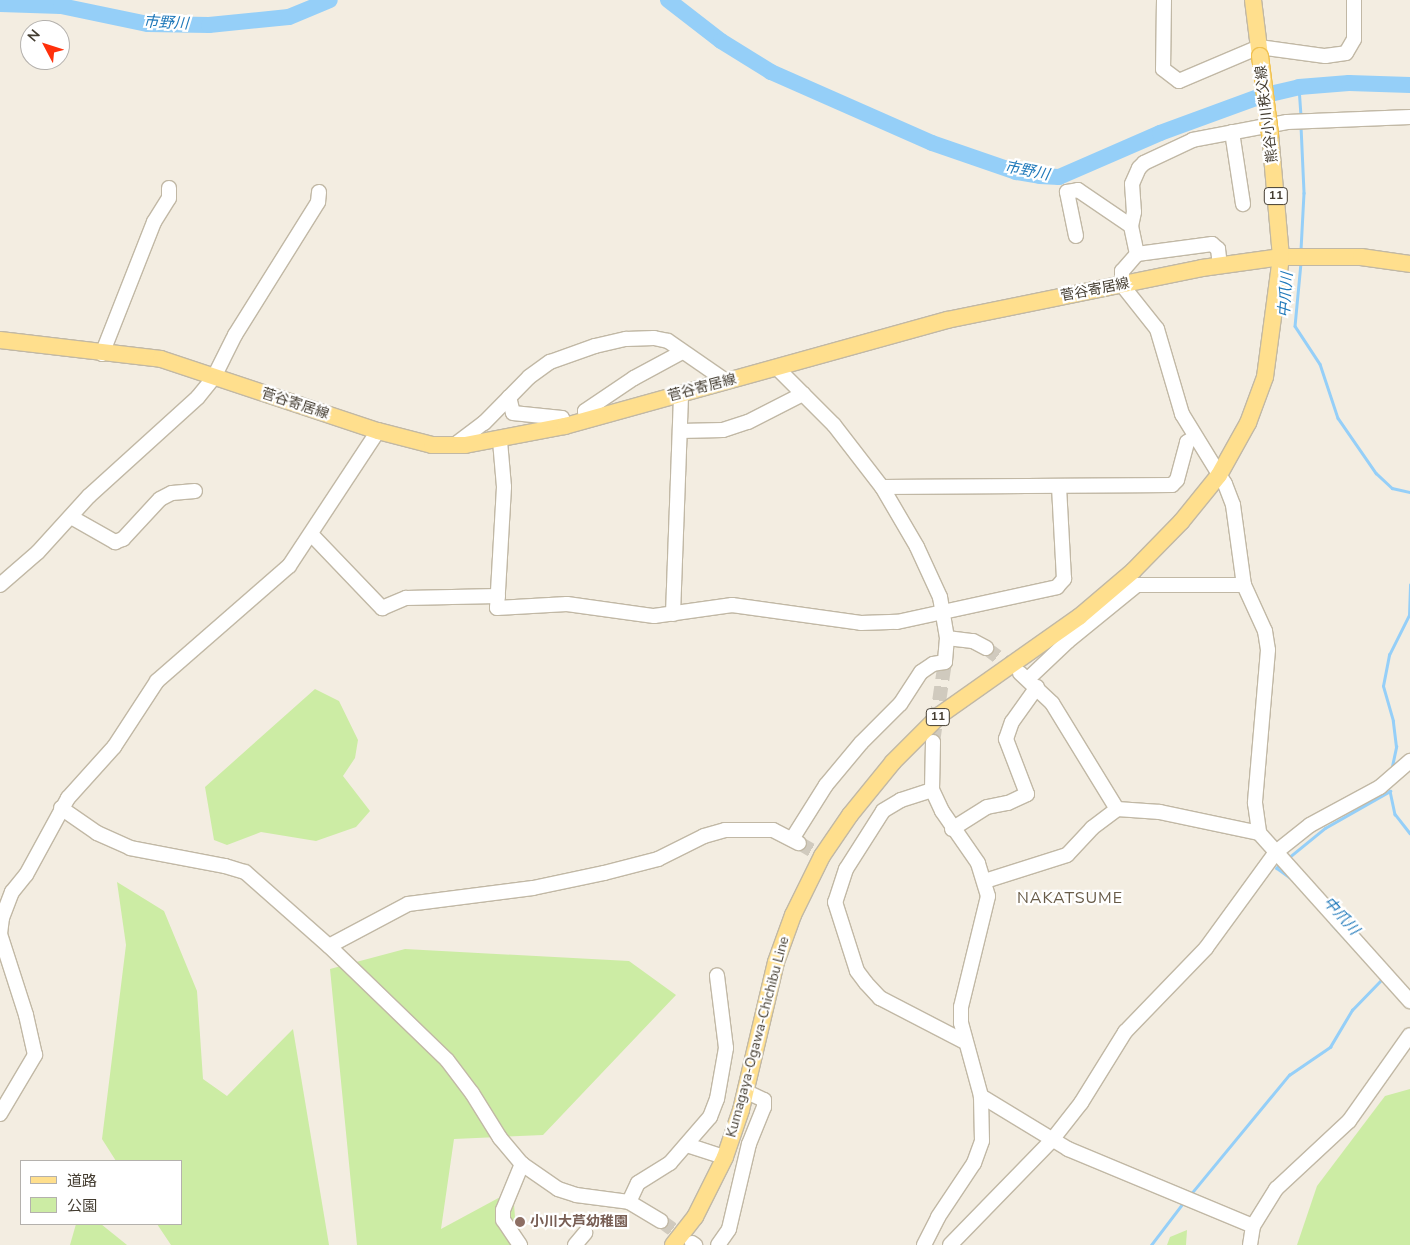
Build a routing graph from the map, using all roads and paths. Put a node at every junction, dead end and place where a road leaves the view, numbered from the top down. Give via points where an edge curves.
1 (1164, 0) edge
2 (1253, 0) edge
3 (1354, 0) edge
4 (1259, 46) junction
5 (1410, 117) edge
6 (1232, 132) junction
7 (170, 188) dead end
8 (319, 192) dead end
9 (1243, 204) dead end
10 (1131, 226) junction
11 (1076, 236) dead end
12 (1137, 254) junction
13 (1281, 257) junction
14 (1410, 264) edge
15 (1220, 266) junction
16 (1122, 285) junction
17 (0, 340) edge
18 (682, 352) junction
19 (102, 354) junction
20 (776, 367) junction
21 (214, 377) junction
22 (726, 381) junction
23 (681, 393) junction
24 (803, 394) junction
25 (510, 397) junction
26 (587, 420) junction
27 (565, 426) junction
28 (378, 431) junction
29 (680, 431) junction
30 (1194, 438) junction
31 (500, 441) junction
32 (453, 446) junction
33 (1219, 475) junction
34 (882, 487) junction
35 (1059, 487) junction
36 (195, 491) dead end
37 (71, 517) junction
38 (311, 534) junction
39 (0, 585) edge
40 (1244, 585) junction
41 (498, 596) junction
42 (944, 611) junction
43 (673, 614) junction
44 (947, 638) junction
45 (986, 648) tunnel mouth
46 (1028, 680) junction
47 (932, 742) tunnel mouth
48 (1410, 761) edge
49 (932, 790) junction
50 (61, 808) junction
51 (1117, 809) junction
52 (952, 828) junction
53 (1259, 833) junction
54 (1276, 852) junction
55 (985, 881) junction
56 (6, 892) edge
57 (328, 946) junction
58 (717, 976) dead end
59 (1410, 1001) edge
60 (1410, 1034) edge
61 (963, 1041) junction
62 (745, 1091) junction
63 (981, 1096) junction
64 (0, 1114) edge
65 (1052, 1140) junction
66 (687, 1145) junction
67 (725, 1158) junction
68 (522, 1164) junction
69 (629, 1202) junction
70 (661, 1221) tunnel mouth
71 (1253, 1226) junction
72 (585, 1233) dead end
73 (520, 1245) edge
74 (575, 1245) edge
75 (673, 1245) edge
76 (718, 1245) edge
77 (924, 1245) edge
78 (950, 1245) edge
79 (1250, 1245) edge

1 - 4 street via 1163,69 1179,81
2 - 4 main road, 熊谷小川秩父線 / 11
3 - 4 street via 1354,39 1346,53 1326,56
4 - 13 main road, 熊谷小川秩父線 / 11, bridge
5 - 6 street via 1309,119
6 - 9 street
6 - 10 street via 1192,140 1138,168 1132,184 1134,212
7 - 19 street via 169,198 154,222
8 - 21 street via 318,202 235,335
10 - 11 street via 1078,190 1067,192
10 - 12 street
12 - 15 street via 1212,244 1218,249
12 - 16 street via 1122,272
13 - 14 main road, 菅谷寄居線 via 1361,257
13 - 15 main road, 菅谷寄居線
13 - 33 main road, Kumagaya-Ogawa-Chichibu Line / 11 via 1265,377 1248,423
15 - 16 main road, 菅谷寄居線
16 - 20 main road, 菅谷寄居線 via 947,320
16 - 30 street via 1157,329 1182,414
17 - 19 main road, 菅谷寄居線
18 - 22 street
18 - 25 street via 668,341 654,338 626,339 595,346 550,362
18 - 26 street via 634,378 585,412
19 - 21 main road, 菅谷寄居線 via 161,359
20 - 22 main road, 菅谷寄居線
20 - 24 street
21 - 28 main road, 菅谷寄居線
21 - 37 street via 198,397
22 - 23 main road, 菅谷寄居線
23 - 26 main road, 菅谷寄居線
23 - 29 street
24 - 29 street via 748,422 723,430
24 - 34 street via 834,425
25 - 27 street via 513,413 562,418
25 - 32 street via 484,423
26 - 27 main road, 菅谷寄居線
27 - 31 main road, 菅谷寄居線
28 - 32 main road, 菅谷寄居線 via 432,446
28 - 38 street
29 - 43 street
30 - 33 street
30 - 35 street via 1187,442 1177,480 1172,485
31 - 32 main road, 菅谷寄居線
31 - 41 street via 504,487
33 - 40 street via 1233,505
33 - 62 main road, Kumagaya-Ogawa-Chichibu Line / 11 via 1181,522 1079,617 940,715 893,762 850,815 822,856 792,915 774,971
34 - 35 street
34 - 42 street via 916,547
35 - 42 street via 1062,583 1057,587
36 - 37 street via 172,493 160,499 123,539 116,542
37 - 39 street
38 - 41 street via 382,608 406,598
38 - 50 street via 289,566 270,585 157,680 114,747
40 - 46 street via 1137,585 1068,641
40 - 53 street via 1266,631 1268,650 1254,803
41 - 43 street via 497,608 567,604 654,616
42 - 43 street via 881,624 732,605
42 - 44 street
44 - 45 street via 973,641
44 - 57 street via 945,662 933,664 921,672 900,704 826,785 796,841 773,830 725,830 704,836 658,859 604,873 533,888 408,904
46 - 51 street via 1066,723
46 - 52 street via 1006,739 1027,794 1008,804 987,807
47 - 49 street
48 - 54 street via 1380,787 1310,825
49 - 52 street
49 - 61 street via 901,800 884,812 840,866 835,902 857,971 880,998
50 - 56 street via 26,875
50 - 57 street via 97,833 130,848 245,872
51 - 53 street via 1160,812
51 - 55 street via 1092,828 1067,855
52 - 55 street via 978,863
53 - 54 street
54 - 59 street
54 - 65 street via 1206,948 1125,1032
55 - 61 street via 987,907 961,1007
56 - 64 street via 0,934 26,1015 34,1056
57 - 68 street via 447,1060 500,1138
58 - 66 street via 726,1059 710,1117
60 - 71 street via 1349,1121 1276,1189
61 - 63 street
62 - 67 main road, Kumagaya-Ogawa-Chichibu Line / 11
62 - 76 street via 764,1100 764,1107 749,1144 729,1230
63 - 65 street
63 - 77 street via 982,1141 974,1163 938,1217
65 - 71 street
65 - 78 street
66 - 67 street
66 - 69 street via 670,1163 638,1183
67 - 75 main road, Kumagaya-Ogawa-Chichibu Line / 11 via 695,1217
68 - 69 street via 542,1180 576,1196
68 - 73 street via 503,1220
69 - 70 street
71 - 79 street
72 - 74 street

